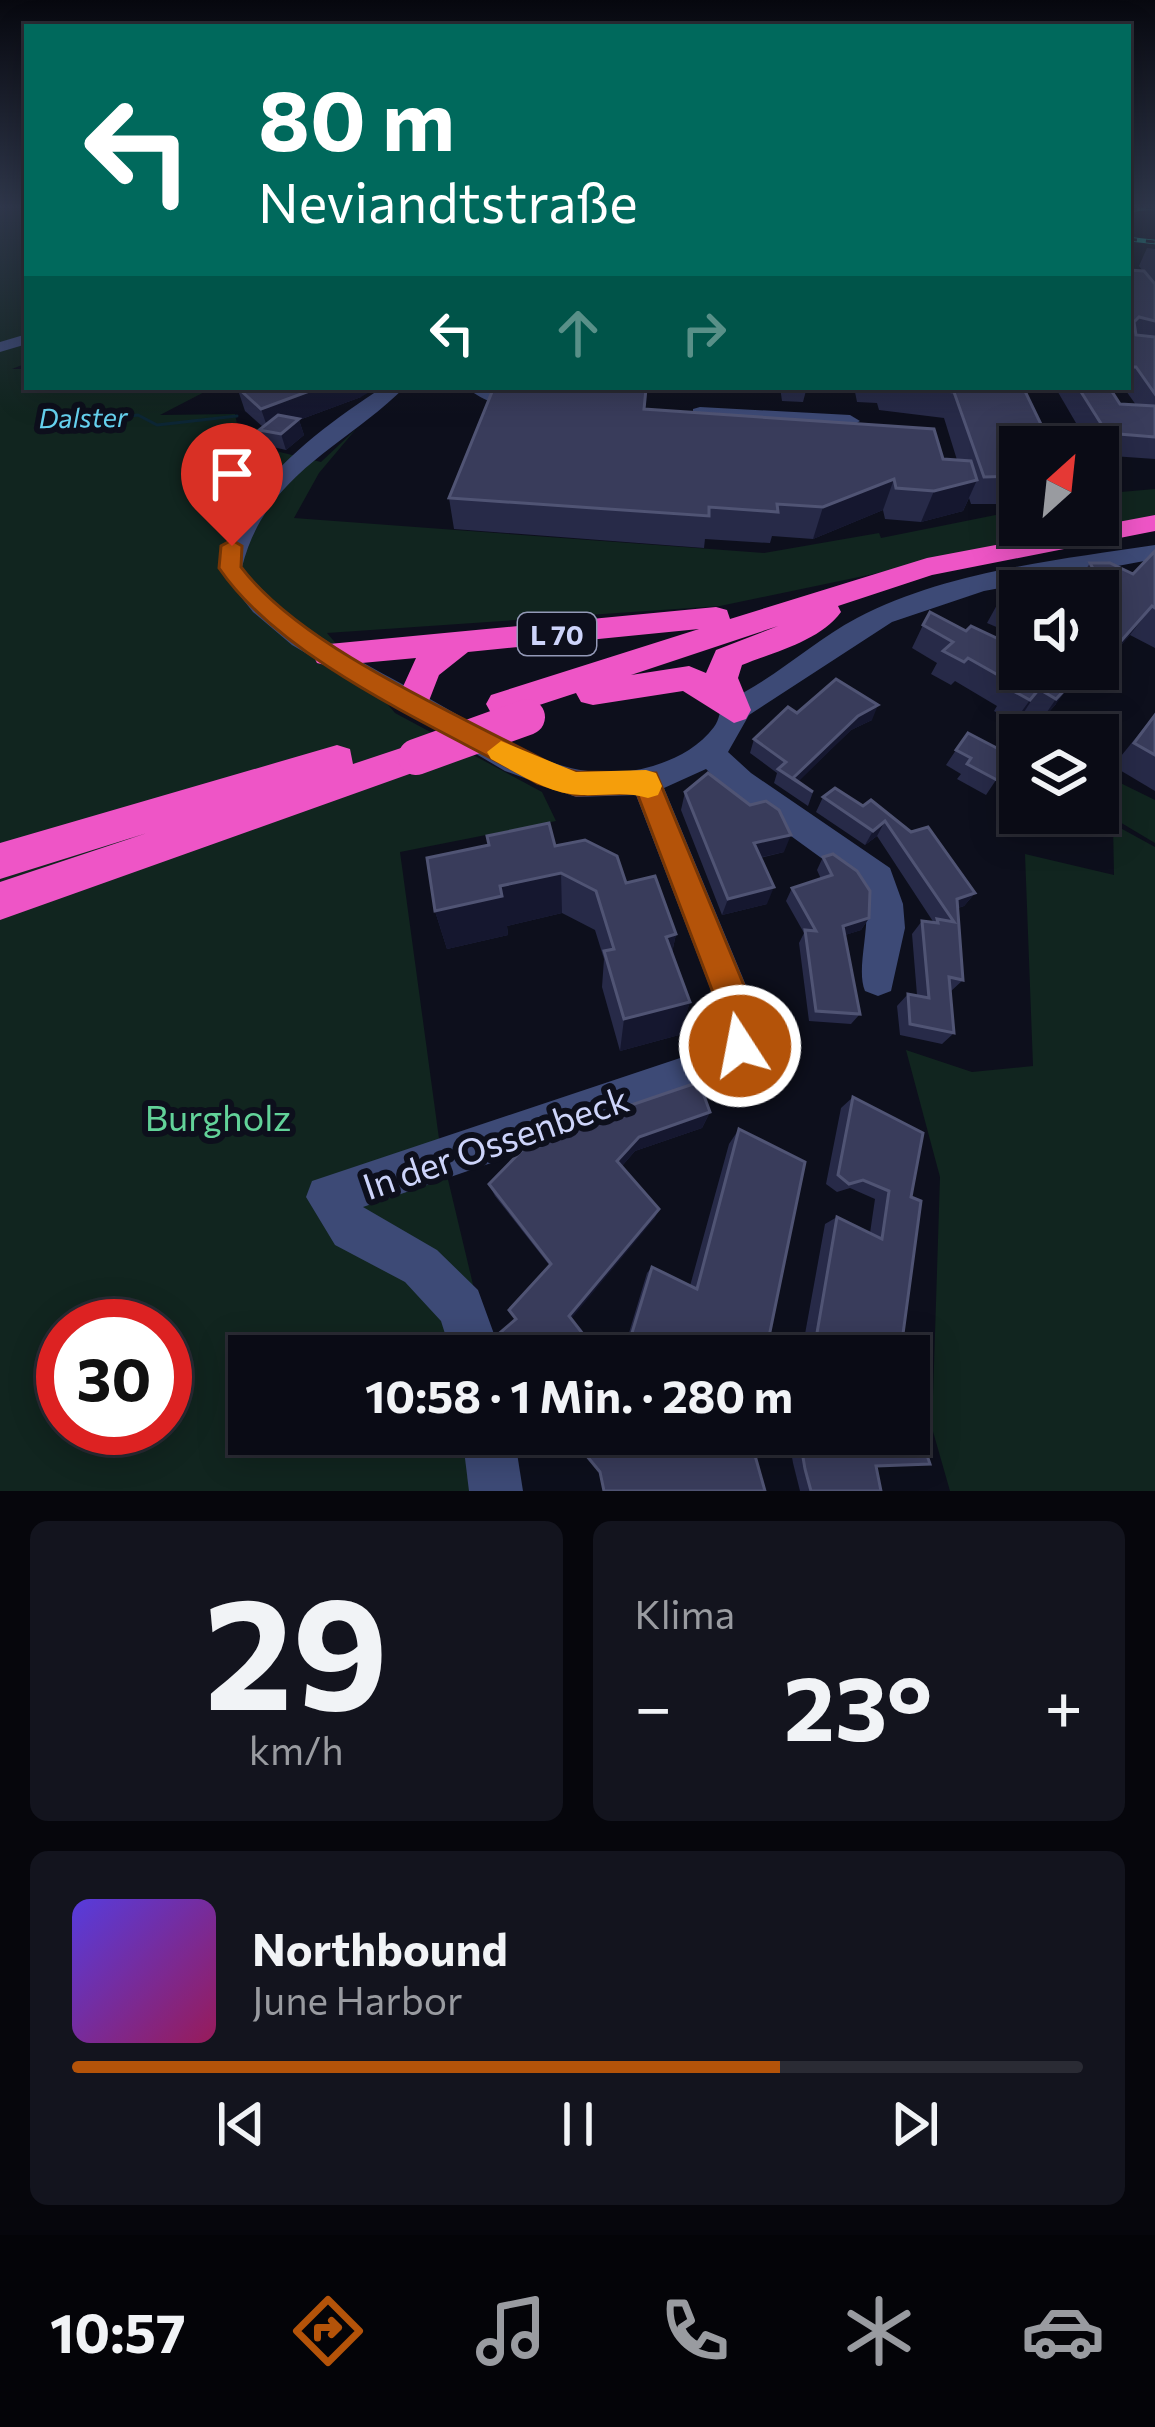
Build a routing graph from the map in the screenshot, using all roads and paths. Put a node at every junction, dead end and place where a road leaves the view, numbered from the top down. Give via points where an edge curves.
1 (393, 390) edge
2 (482, 390) edge
3 (554, 404) edge
4 (682, 412) edge
5 (850, 421) edge
6 (1155, 523) edge
7 (1155, 534) edge
8 (1155, 552) edge
9 (832, 608) junction
10 (786, 609) junction
11 (456, 645) junction
12 (320, 650) junction
13 (592, 693) junction
14 (413, 703) junction
15 (734, 710) junction
16 (515, 711) junction
17 (404, 749) junction
18 (707, 752) junction
19 (646, 782) junction
20 (0, 861) edge
21 (0, 901) edge
22 (878, 978) dead end
23 (470, 1335) edge
24 (491, 1455) edge
25 (496, 1491) edge

1 - 12 street via 278,485 232,546 230,568 245,589
2 - 3 street
4 - 5 street
6 - 10 highway, L 70 via 927,567
7 - 9 highway, L 70 via 937,577
8 - 15 street via 982,584 882,617 767,697
9 - 13 highway, L 70
9 - 15 highway via 728,658 721,677
10 - 11 highway, L 70
10 - 16 highway, L 70
11 - 12 highway, L 70
11 - 14 highway via 424,669
12 - 14 street
13 - 15 highway via 689,679
13 - 16 highway, L 70
14 - 19 street via 547,776 576,784
15 - 18 street via 732,726
16 - 17 highway, L 70, bridge
17 - 20 highway, L 70
17 - 21 highway, L 70
18 - 19 street
18 - 22 street via 878,879 889,936
19 - 23 street, In der Ossenbeck via 742,1024 740,1046 716,1066 328,1197 351,1228 422,1266 461,1306
24 - 25 street

